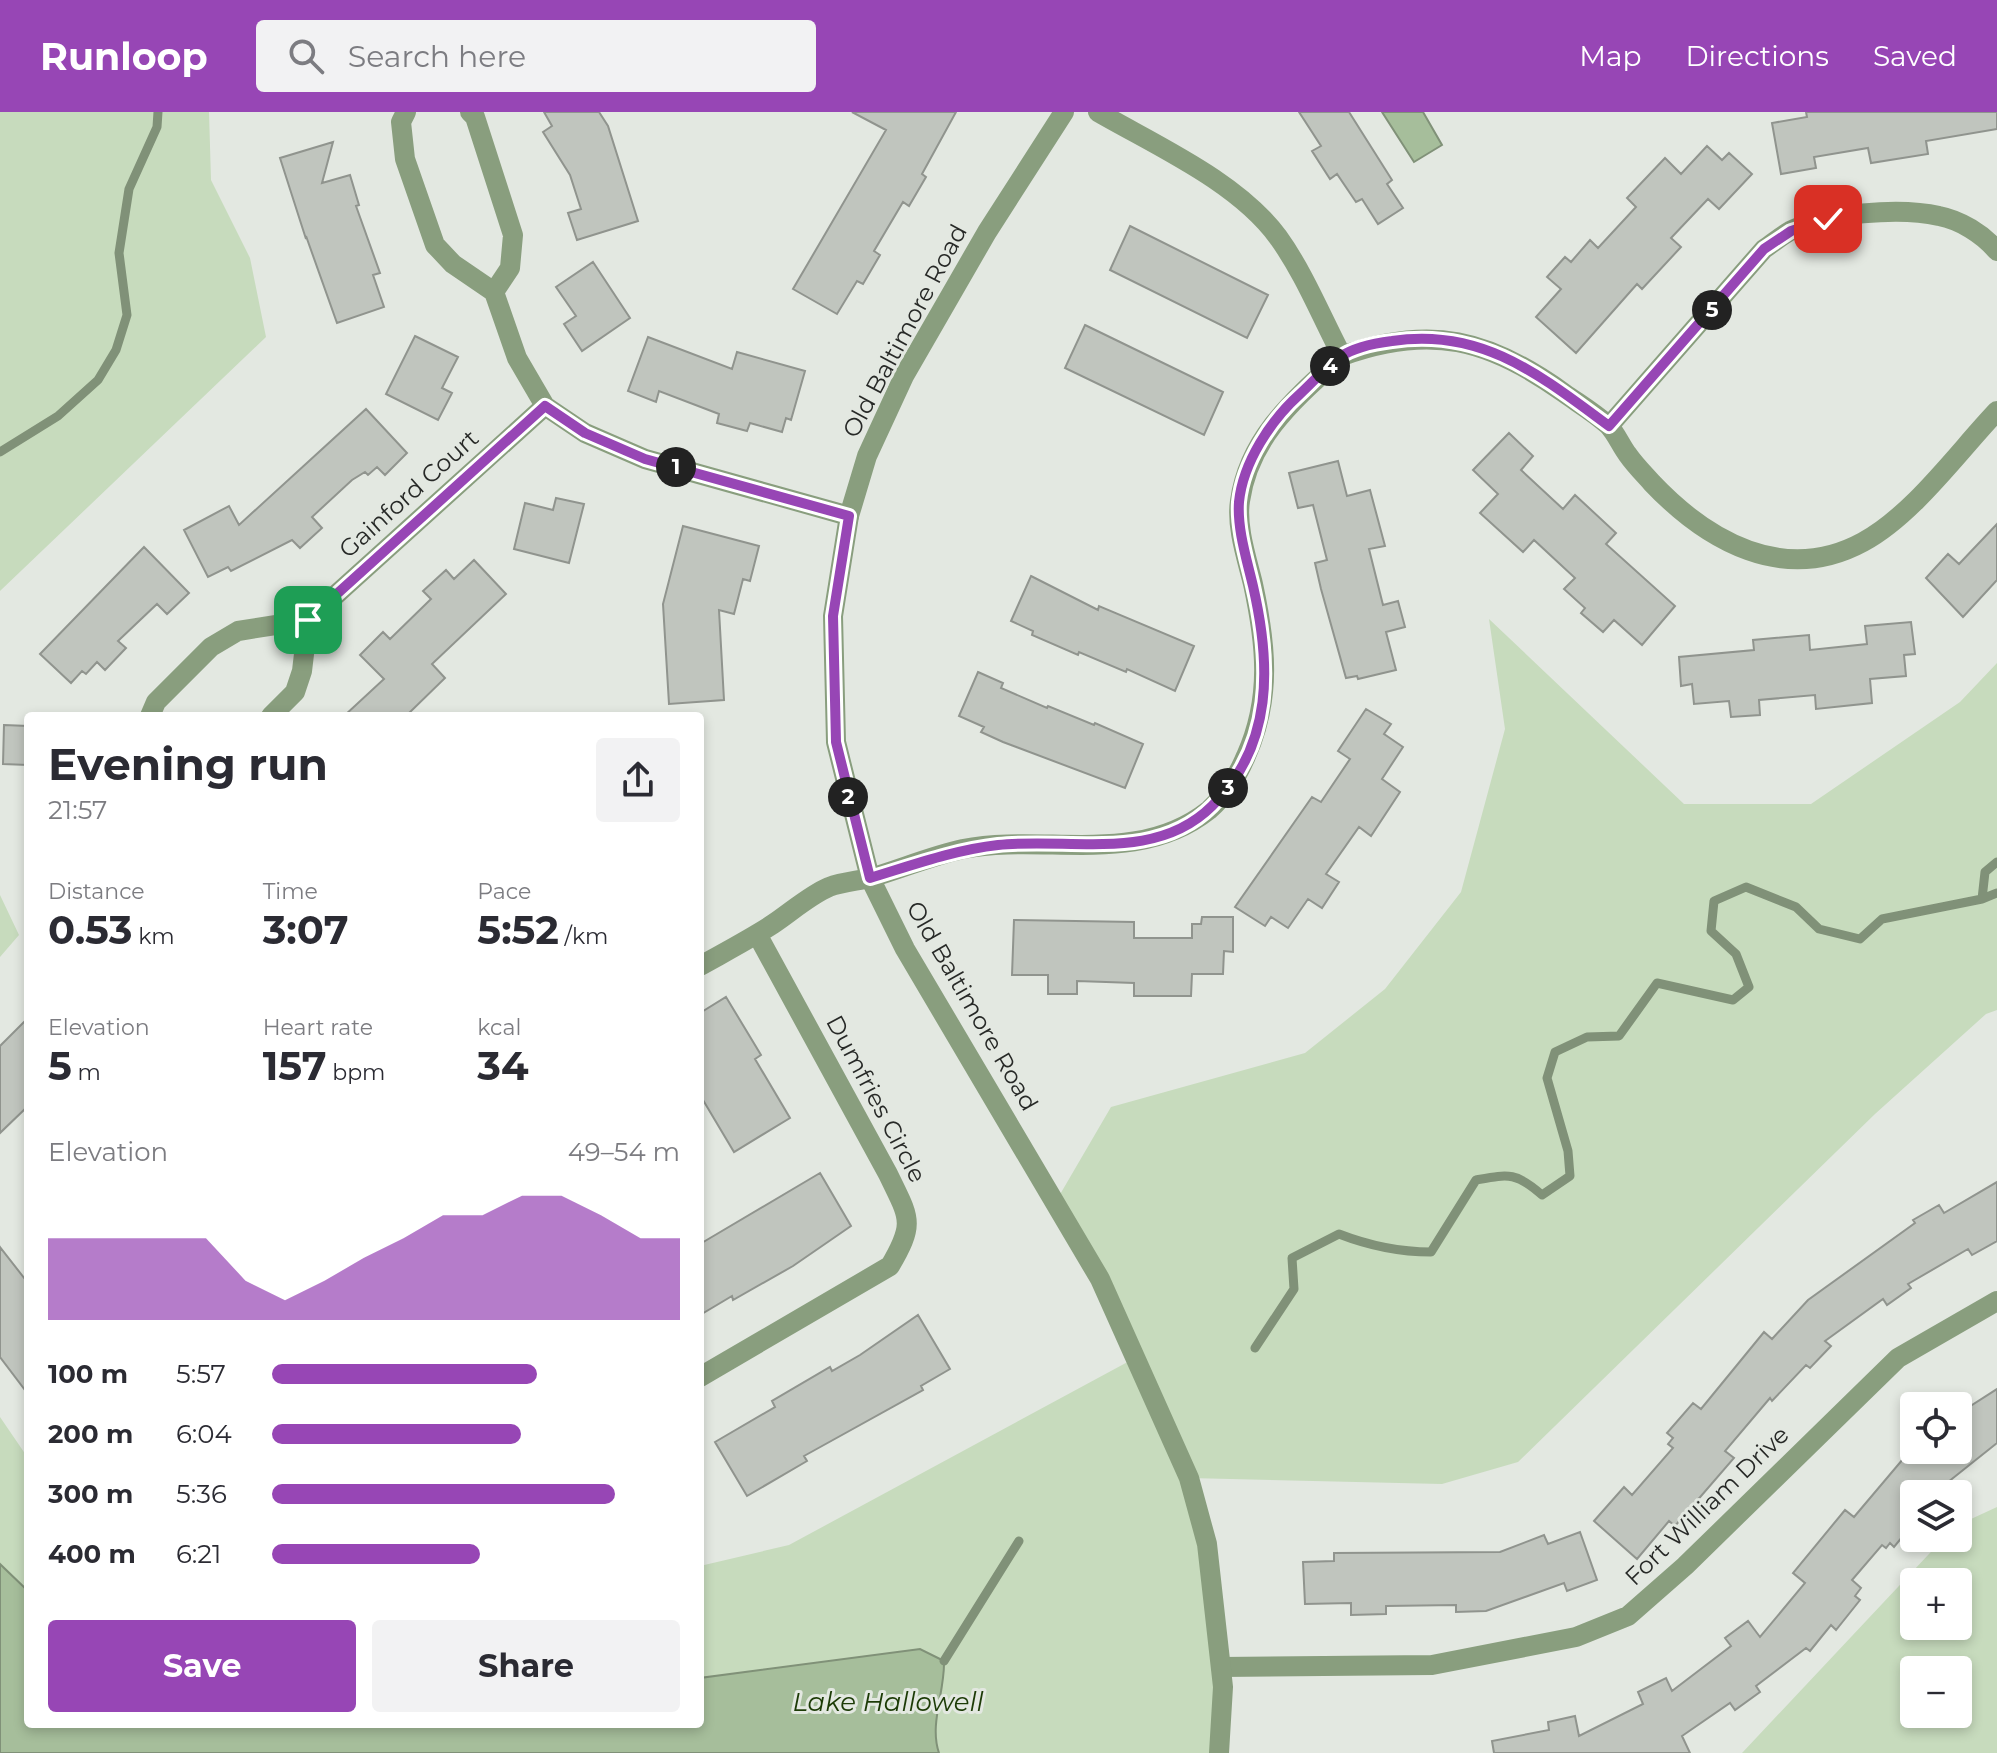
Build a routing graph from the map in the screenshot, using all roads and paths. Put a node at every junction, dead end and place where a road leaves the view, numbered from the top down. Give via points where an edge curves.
1 (406, 112) edge
2 (470, 112) edge
3 (1064, 112) edge
4 (1098, 112) edge
5 (1997, 251) edge
6 (494, 292) junction
7 (1342, 356) junction
8 (545, 406) junction
9 (1997, 411) edge
10 (1609, 426) junction
11 (849, 516) junction
12 (308, 620) junction
13 (152, 712) edge
14 (275, 712) edge
15 (870, 878) junction
16 (757, 934) junction
17 (704, 964) edge
18 (1997, 1301) edge
19 (704, 1375) edge
20 (1221, 1667) junction
21 (1219, 1753) edge

1 - 6 street via 401,122 405,159 435,245
2 - 6 street via 513,235 510,268
3 - 11 street, Old Baltimore Road via 904,376 867,456
4 - 7 street via 1253,209 1298,270
5 - 10 street via 1977,233 1938,215 1887,212 1828,219 1791,231 1764,249
6 - 8 street via 517,358
7 - 10 street via 1402,339 1457,342 1494,351 1521,363
7 - 15 street via 1280,413 1261,443 1239,502 1266,663 1260,719 1241,767 1211,808 1181,829 1151,839 1109,846 1003,844 962,849
8 - 11 street via 585,433 645,459
8 - 12 street, Gainford Court
9 - 10 street via 1902,513 1863,542 1823,558 1788,560 1718,539 1655,485
11 - 15 street, Old Baltimore Road via 833,616 836,742
12 - 13 street via 238,631 211,647
12 - 14 street via 295,692
15 - 16 street via 828,887
15 - 20 street, Old Baltimore Road via 905,949 1100,1279 1189,1478 1207,1544
16 - 17 street
16 - 19 street, Dumfries Circle via 888,1174 906,1212 907,1238 890,1266
18 - 20 street, Fort William Drive via 1898,1358 1628,1616 1576,1637 1432,1665
20 - 21 street, Old Baltimore Road

